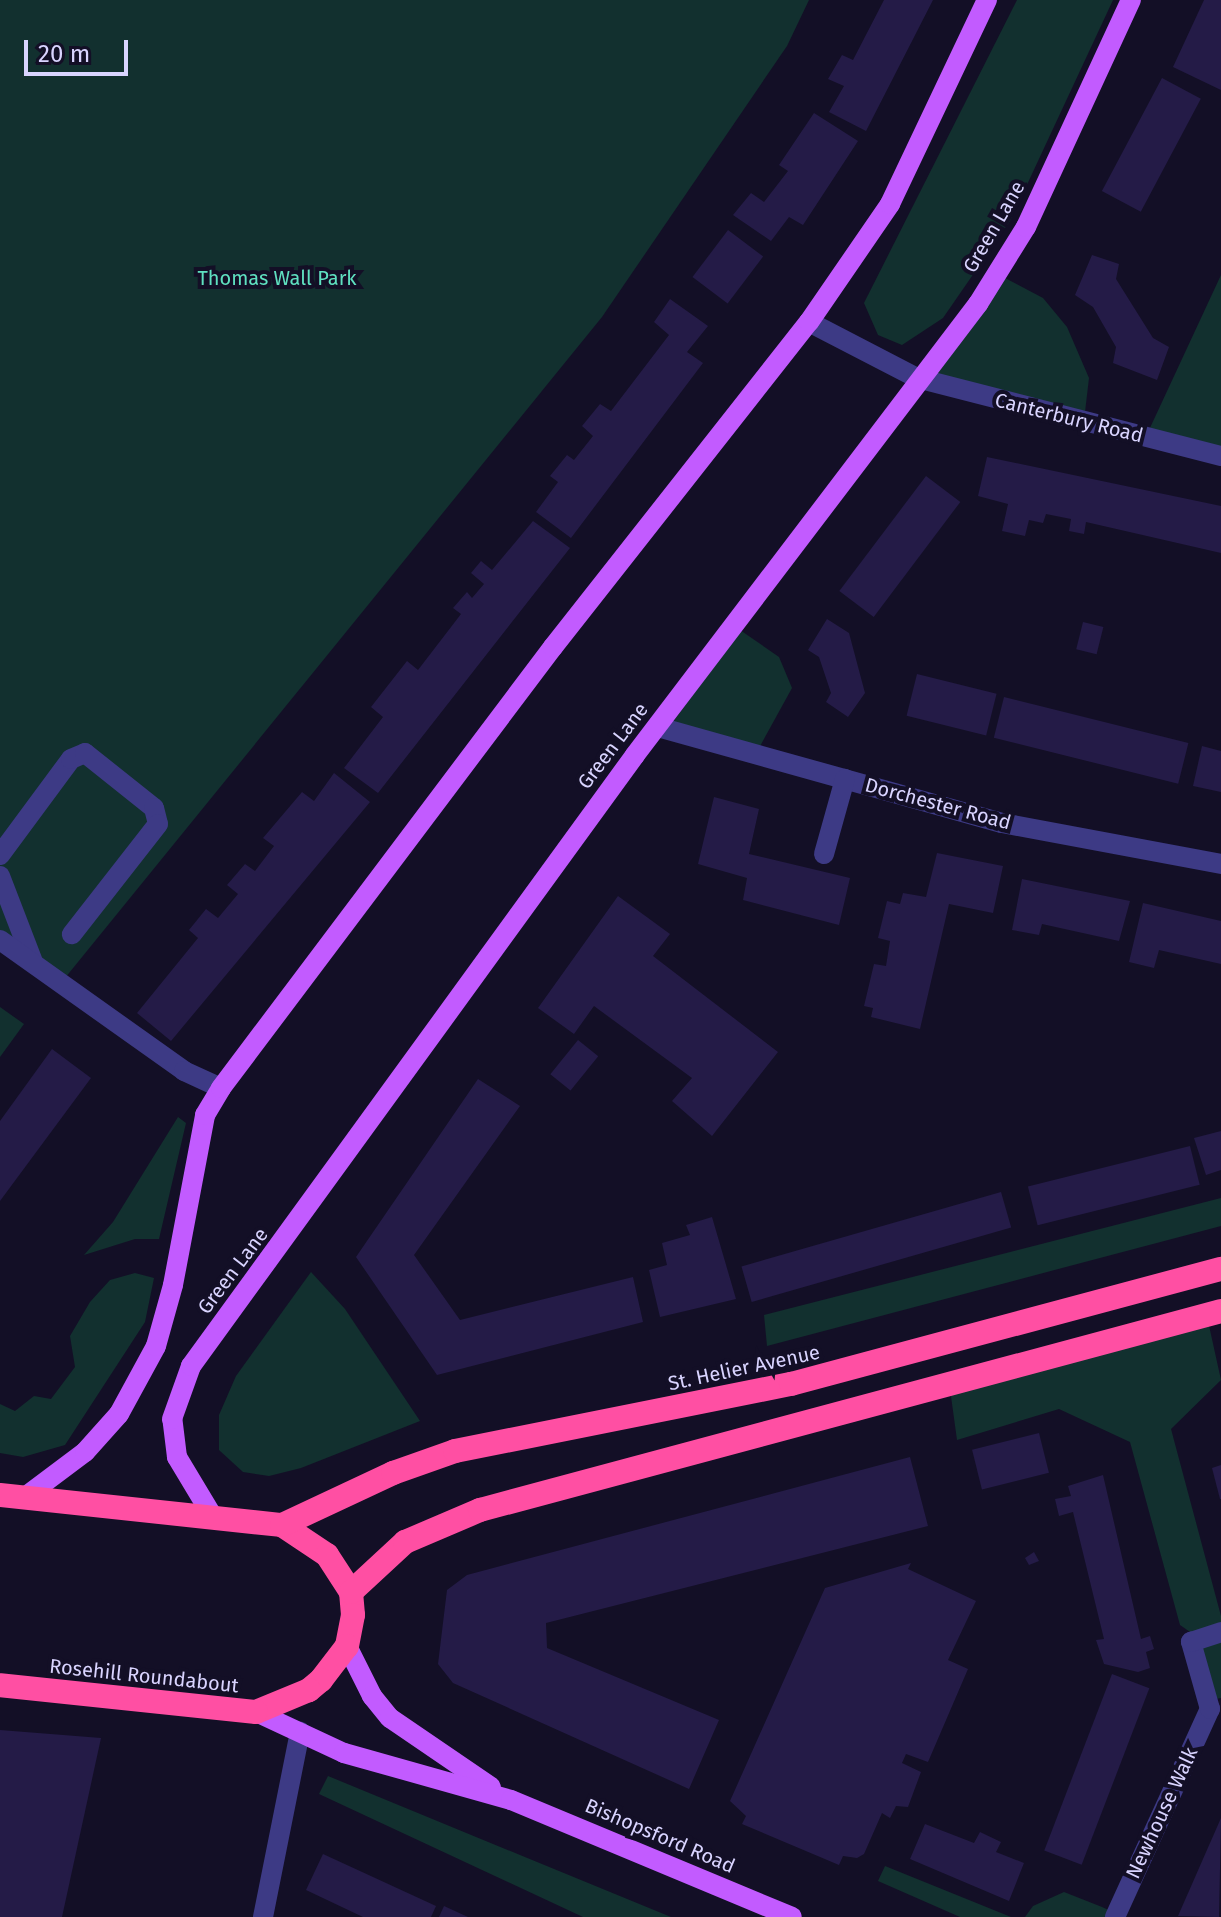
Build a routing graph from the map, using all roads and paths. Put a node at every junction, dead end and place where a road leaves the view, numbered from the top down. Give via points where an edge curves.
1 (987, 0) edge
2 (1131, 0) edge
3 (809, 322) junction
4 (917, 378) junction
5 (1221, 456) edge
6 (658, 727) junction
7 (845, 779) junction
8 (824, 854) dead end
9 (0, 855) edge
10 (1221, 864) edge
11 (0, 876) edge
12 (72, 934) dead end
13 (0, 940) edge
14 (33, 962) junction
15 (221, 1088) junction
16 (1221, 1269) edge
17 (1221, 1311) edge
18 (0, 1495) edge
19 (25, 1497) junction
20 (213, 1517) junction
21 (282, 1525) junction
22 (351, 1592) junction
23 (1221, 1632) edge
24 (347, 1646) junction
25 (0, 1685) edge
26 (1215, 1708) edge
27 (256, 1712) junction
28 (300, 1732) junction
29 (511, 1800) junction
30 (263, 1917) edge
31 (792, 1917) edge
32 (1115, 1917) edge

1 - 3 main road, Green Lane via 890,204
2 - 4 main road, Green Lane via 1026,227 978,304
3 - 4 street, Canterbury Road
3 - 15 main road, Green Lane via 553,647
4 - 5 street, Canterbury Road
4 - 6 main road, Green Lane
6 - 7 street, Dorchester Road
6 - 20 main road, Green Lane via 191,1366 172,1419 177,1457
7 - 8 street
7 - 10 street, Dorchester Road via 1002,823
9 - 12 street via 71,759 85,753 154,808 158,824
11 - 14 street
13 - 14 street
14 - 15 street via 184,1071
15 - 19 main road, Green Lane via 205,1115 156,1346 119,1414 85,1452
16 - 21 highway, St. Helier Avenue via 791,1384 455,1451 393,1473
17 - 22 highway via 480,1510 405,1542
18 - 19 highway
19 - 20 highway
20 - 21 highway
21 - 22 highway via 327,1555
22 - 24 highway
23 - 26 street, Newhouse Walk via 1191,1642
24 - 27 highway, Rosehill Roundabout via 309,1690
24 - 29 main road, Bishopsford Road via 372,1696 390,1718
25 - 27 highway, Rosehill Roundabout
26 - 32 street, Newhouse Walk
27 - 28 main road, Bishopsford Road
28 - 29 main road, Bishopsford Road via 344,1753
28 - 30 street
29 - 31 main road, Bishopsford Road

